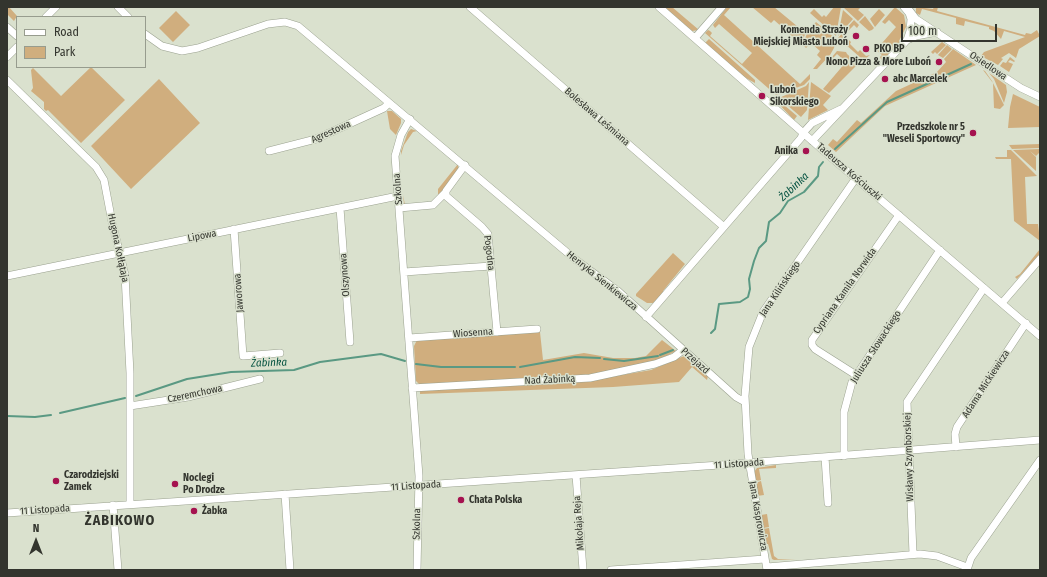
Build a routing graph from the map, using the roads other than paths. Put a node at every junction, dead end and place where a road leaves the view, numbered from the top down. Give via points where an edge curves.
1 (56, 7) edge
2 (118, 7) edge
3 (470, 7) edge
4 (659, 7) edge
5 (722, 7) edge
6 (908, 9) edge
7 (47, 16) edge
8 (127, 16) edge
9 (7, 27) edge
10 (937, 32) junction
11 (16, 35) edge
12 (146, 35) edge
13 (695, 38) junction
14 (907, 40) junction
15 (16, 48) edge
16 (7, 57) edge
17 (7, 80) edge
18 (1040, 97) edge
19 (390, 103) junction
20 (840, 109) junction
21 (410, 119) junction
22 (803, 133) junction
23 (812, 141) junction
24 (269, 151) dead end
25 (465, 165) junction
26 (856, 178) junction
27 (445, 193) junction
28 (398, 196) junction
29 (340, 208) junction
30 (399, 208) junction
31 (899, 215) junction
32 (724, 227) junction
33 (234, 229) junction
34 (940, 250) junction
35 (120, 253) junction
36 (1040, 259) edge
37 (491, 266) junction
38 (404, 272) junction
39 (7, 276) edge
40 (984, 288) junction
41 (1002, 303) junction
42 (646, 317) junction
43 (1026, 323) junction
44 (537, 329) dead end
45 (497, 332) junction
46 (1040, 336) edge
47 (409, 338) junction
48 (350, 342) dead end
49 (683, 350) junction
50 (280, 353) dead end
51 (856, 375) junction
52 (260, 379) dead end
53 (412, 388) junction
54 (745, 402) junction
55 (130, 406) junction
56 (1040, 440) edge
57 (956, 447) junction
58 (908, 451) junction
59 (844, 456) junction
60 (825, 457) junction
61 (1040, 460) edge
62 (749, 463) junction
63 (576, 475) junction
64 (418, 486) junction
65 (285, 494) junction
66 (828, 503) dead end
67 (130, 504) junction
68 (113, 505) junction
69 (7, 513) edge
70 (913, 554) junction
71 (766, 559) junction
72 (967, 568) edge
73 (767, 569) edge
74 (118, 570) edge
75 (290, 570) edge
76 (417, 570) edge
77 (583, 570) edge
78 (611, 570) edge

1 - 7 street
2 - 8 street
3 - 32 street, Bolesława Leśmiana
4 - 13 street, Tadeusza Kościuszki
5 - 13 street
6 - 10 street, Osiedlowa
6 - 14 street via 911,27
9 - 11 street
10 - 14 street
10 - 18 street, Osiedlowa via 1018,86
12 - 19 street via 162,46 187,50 262,25 289,22 312,37
13 - 22 street, Tadeusza Kościuszki
14 - 20 street
15 - 16 street
17 - 35 street, Hugona Kołłątaja via 100,171
19 - 21 street
19 - 24 street, Agrestowa via 316,139
20 - 22 street, Henryka Sienkiewicza via 814,121
20 - 23 street
21 - 25 street, Henryka Sienkiewicza
21 - 28 street, Szkolna via 401,135 396,152
22 - 23 street, Tadeusza Kościuszki
22 - 32 street, Henryka Sienkiewicza
23 - 26 street, Tadeusza Kościuszki
25 - 27 street
25 - 42 street, Henryka Sienkiewicza
26 - 31 street, Tadeusza Kościuszki
26 - 54 street, Jana Kilińskiego via 758,321 748,355
27 - 30 street via 433,205
27 - 37 street, Pogodna via 449,200 487,232
28 - 29 street, Lipowa
28 - 30 street, Szkolna
29 - 33 street, Lipowa
29 - 48 street, Olszynowa
30 - 38 street, Szkolna
31 - 34 street, Tadeusza Kościuszki
31 - 51 street, Cypriana Kamila Norwida via 812,340 815,349
32 - 42 street, Henryka Sienkiewicza
33 - 35 street, Lipowa
33 - 50 street, Jaworowa via 243,356
34 - 40 street, Tadeusza Kościuszki
34 - 51 street, Juliusza Słowackiego
35 - 39 street, Lipowa
35 - 55 street, Hugona Kołłątaja via 125,271
36 - 41 street
37 - 38 street
37 - 45 street, Pogodna
38 - 47 street, Szkolna
40 - 41 street, Tadeusza Kościuszki
40 - 58 street, Wisławy Szymborskiej via 908,400
41 - 43 street, Tadeusza Kościuszki
42 - 49 street, Przejazd
43 - 46 street, Tadeusza Kościuszki
43 - 57 street, Adama Mickiewicza via 957,427
44 - 45 street, Wiosenna
45 - 47 street, Wiosenna
47 - 53 street, Szkolna
49 - 53 street, Nad Żabinką via 674,357 655,364 590,378
49 - 54 street, Przejazd via 737,398
51 - 59 street, Juliusza Słowackiego via 848,393 844,412
52 - 55 street, Czeremchowa via 188,397
53 - 64 street, Szkolna
54 - 62 street, Jana Kilińskiego
55 - 67 street, Hugona Kołłątaja
56 - 57 street, 11 Listopada
57 - 58 street, 11 Listopada
58 - 59 street, 11 Listopada
58 - 70 street, Wisławy Szymborskiej
59 - 60 street, 11 Listopada
60 - 62 street, 11 Listopada
60 - 66 street
61 - 72 street via 971,558
62 - 63 street, 11 Listopada
62 - 71 street, Jana Kasprowicza
63 - 64 street, 11 Listopada
63 - 77 street, Mikołaja Reja
64 - 65 street, 11 Listopada
64 - 76 street, Szkolna
65 - 67 street, 11 Listopada
65 - 75 street
67 - 68 street, 11 Listopada
68 - 69 street, 11 Listopada
68 - 74 street
70 - 72 street via 937,556
70 - 73 street
71 - 73 street, Jana Kasprowicza
71 - 78 street

